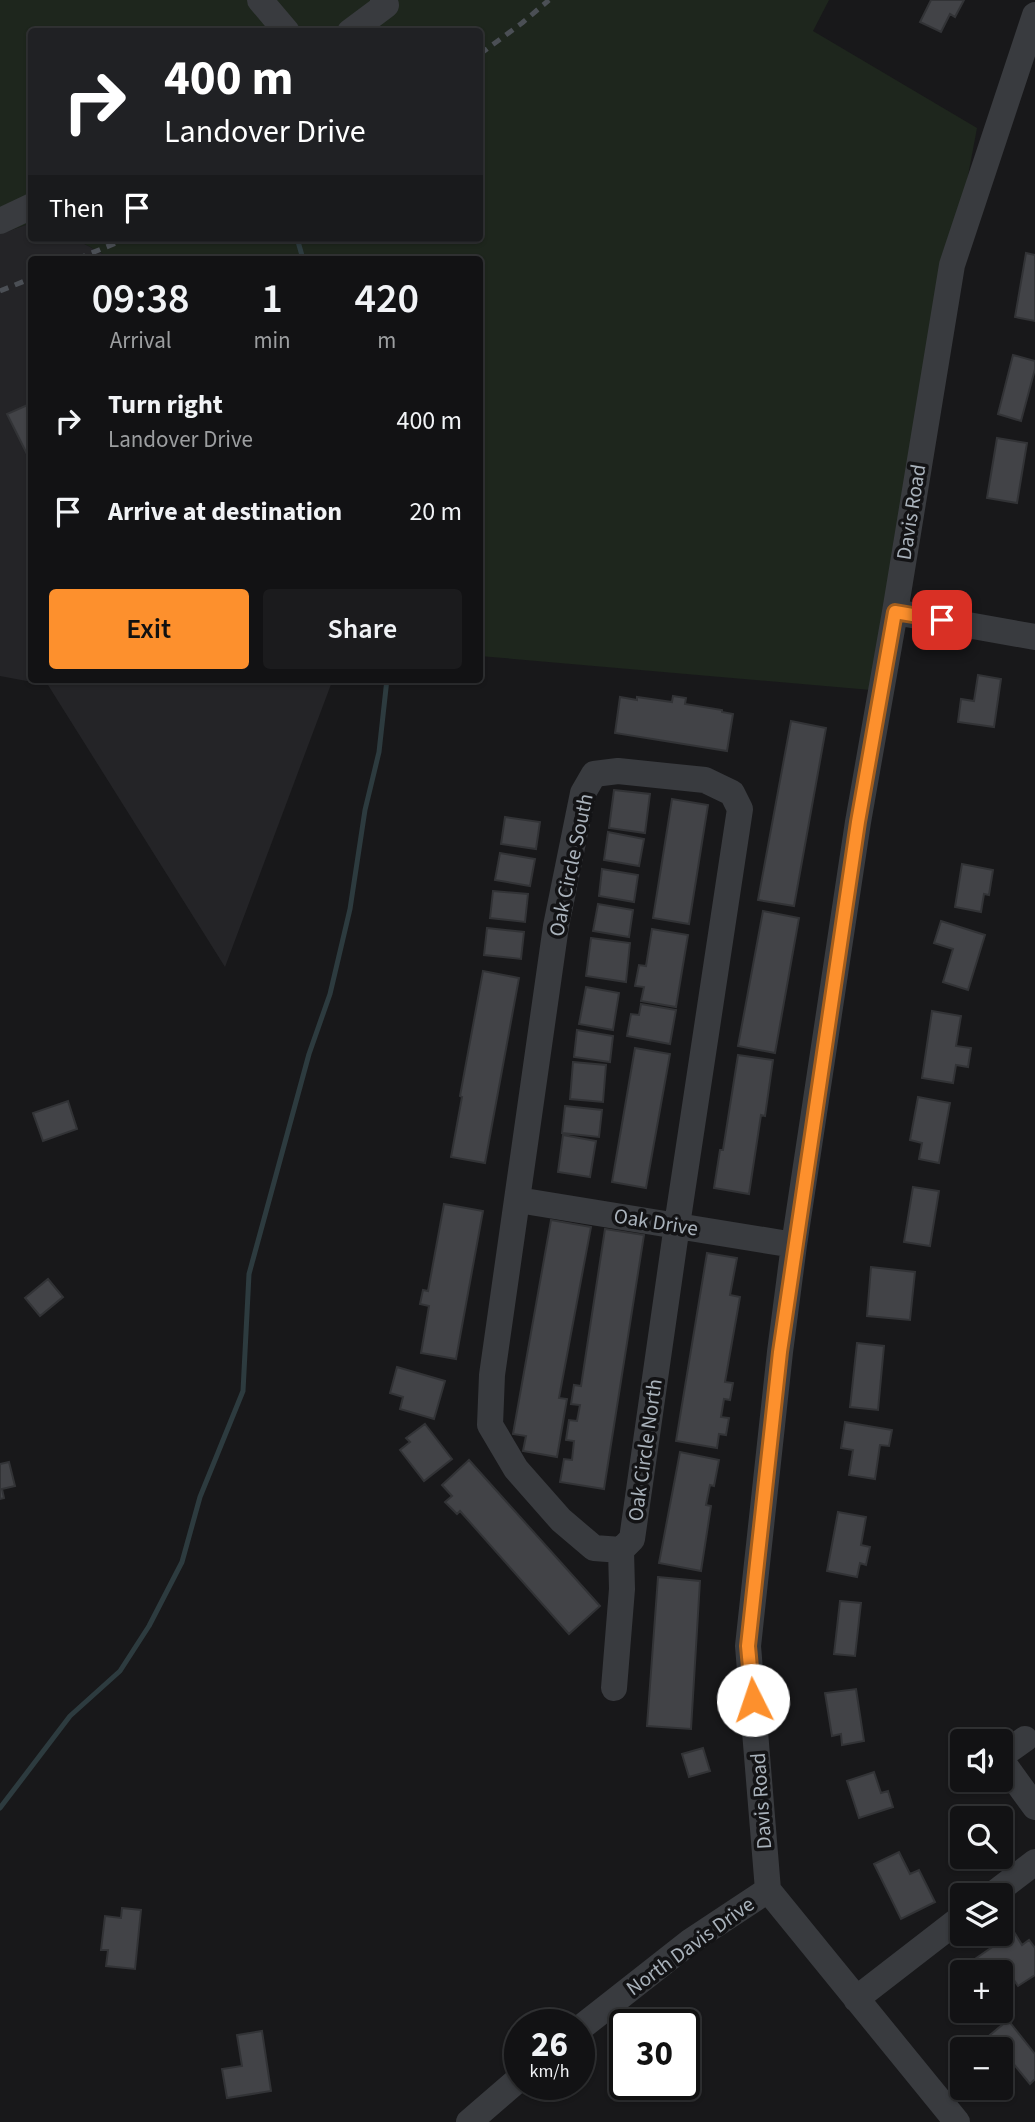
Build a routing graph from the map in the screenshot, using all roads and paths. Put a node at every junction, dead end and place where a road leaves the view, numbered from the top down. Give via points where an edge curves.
1 (260, 0) edge
2 (383, 0) edge
3 (1033, 24) edge
4 (284, 28) edge
5 (354, 28) edge
6 (28, 208) edge
7 (0, 221) edge
8 (895, 612) junction
9 (1035, 637) edge
10 (518, 1200) junction
11 (677, 1225) junction
12 (794, 1245) junction
13 (621, 1550) junction
14 (614, 1688) dead end
15 (1025, 1739) dead end
16 (1013, 1748) edge
17 (1013, 1775) edge
18 (1035, 1807) edge
19 (1035, 1862) edge
20 (1008, 1883) edge
21 (768, 1890) junction
22 (950, 1926) edge
23 (856, 1999) junction
24 (595, 2016) edge
25 (504, 2092) edge
26 (469, 2122) edge
27 (957, 2122) edge

1 - 4 street
2 - 5 street via 386,5
3 - 8 street, Davis Road via 951,265
6 - 7 street
8 - 9 street
8 - 12 street, Davis Road
10 - 11 street, Oak Drive
10 - 11 street, Oak Circle South via 556,926 583,793 594,774 618,771 705,780 732,793 740,809
10 - 13 street, Oak Circle North via 492,1375 490,1425 516,1469 561,1520 594,1548
11 - 12 street, Oak Drive
11 - 13 street, Oak Circle North via 632,1539
12 - 21 street, Davis Road via 748,1646
13 - 14 street
15 - 16 street
17 - 18 street
19 - 20 street
21 - 23 street
21 - 24 street, North Davis Drive via 691,1941
22 - 23 street
23 - 27 street
25 - 26 street

